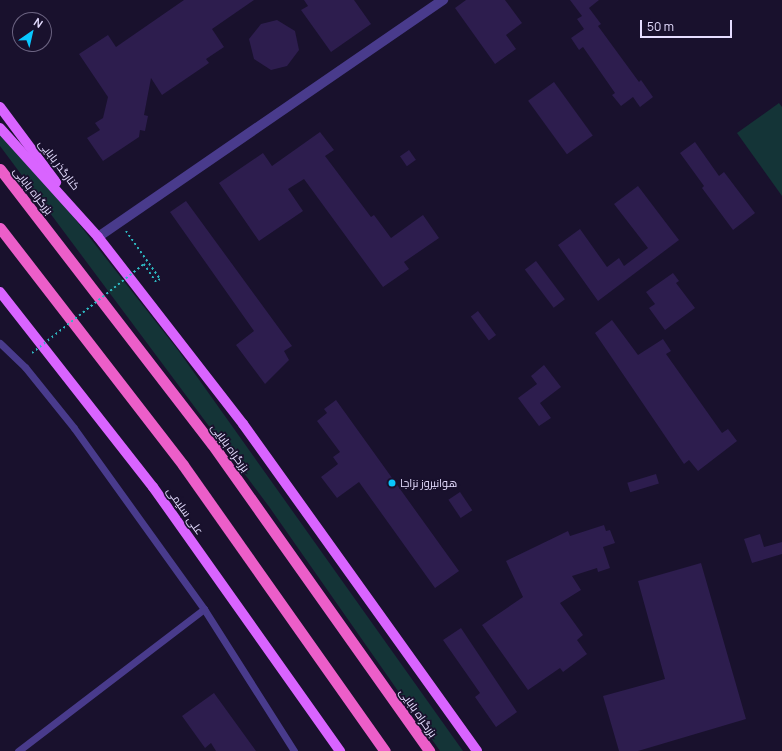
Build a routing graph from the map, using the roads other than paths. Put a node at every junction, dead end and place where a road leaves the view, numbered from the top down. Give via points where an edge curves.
1 (443, 0) edge
2 (0, 107) edge
3 (0, 128) edge
4 (0, 169) edge
5 (0, 228) edge
6 (98, 238) junction
7 (0, 292) edge
8 (0, 343) edge
9 (204, 609) junction
10 (382, 748) edge
11 (18, 751) edge
12 (294, 751) edge
13 (340, 751) edge
14 (428, 751) edge
15 (477, 751) edge

1 - 6 street
2 - 6 main road, کنارگذر بابایی
3 - 6 main road
4 - 14 highway, بزرگراه بابایی via 212,444
5 - 10 highway via 183,465
6 - 15 main road via 243,424
7 - 13 main road, علی سلیمی via 154,487
8 - 9 lane via 25,368 74,428
9 - 11 lane
9 - 12 lane

